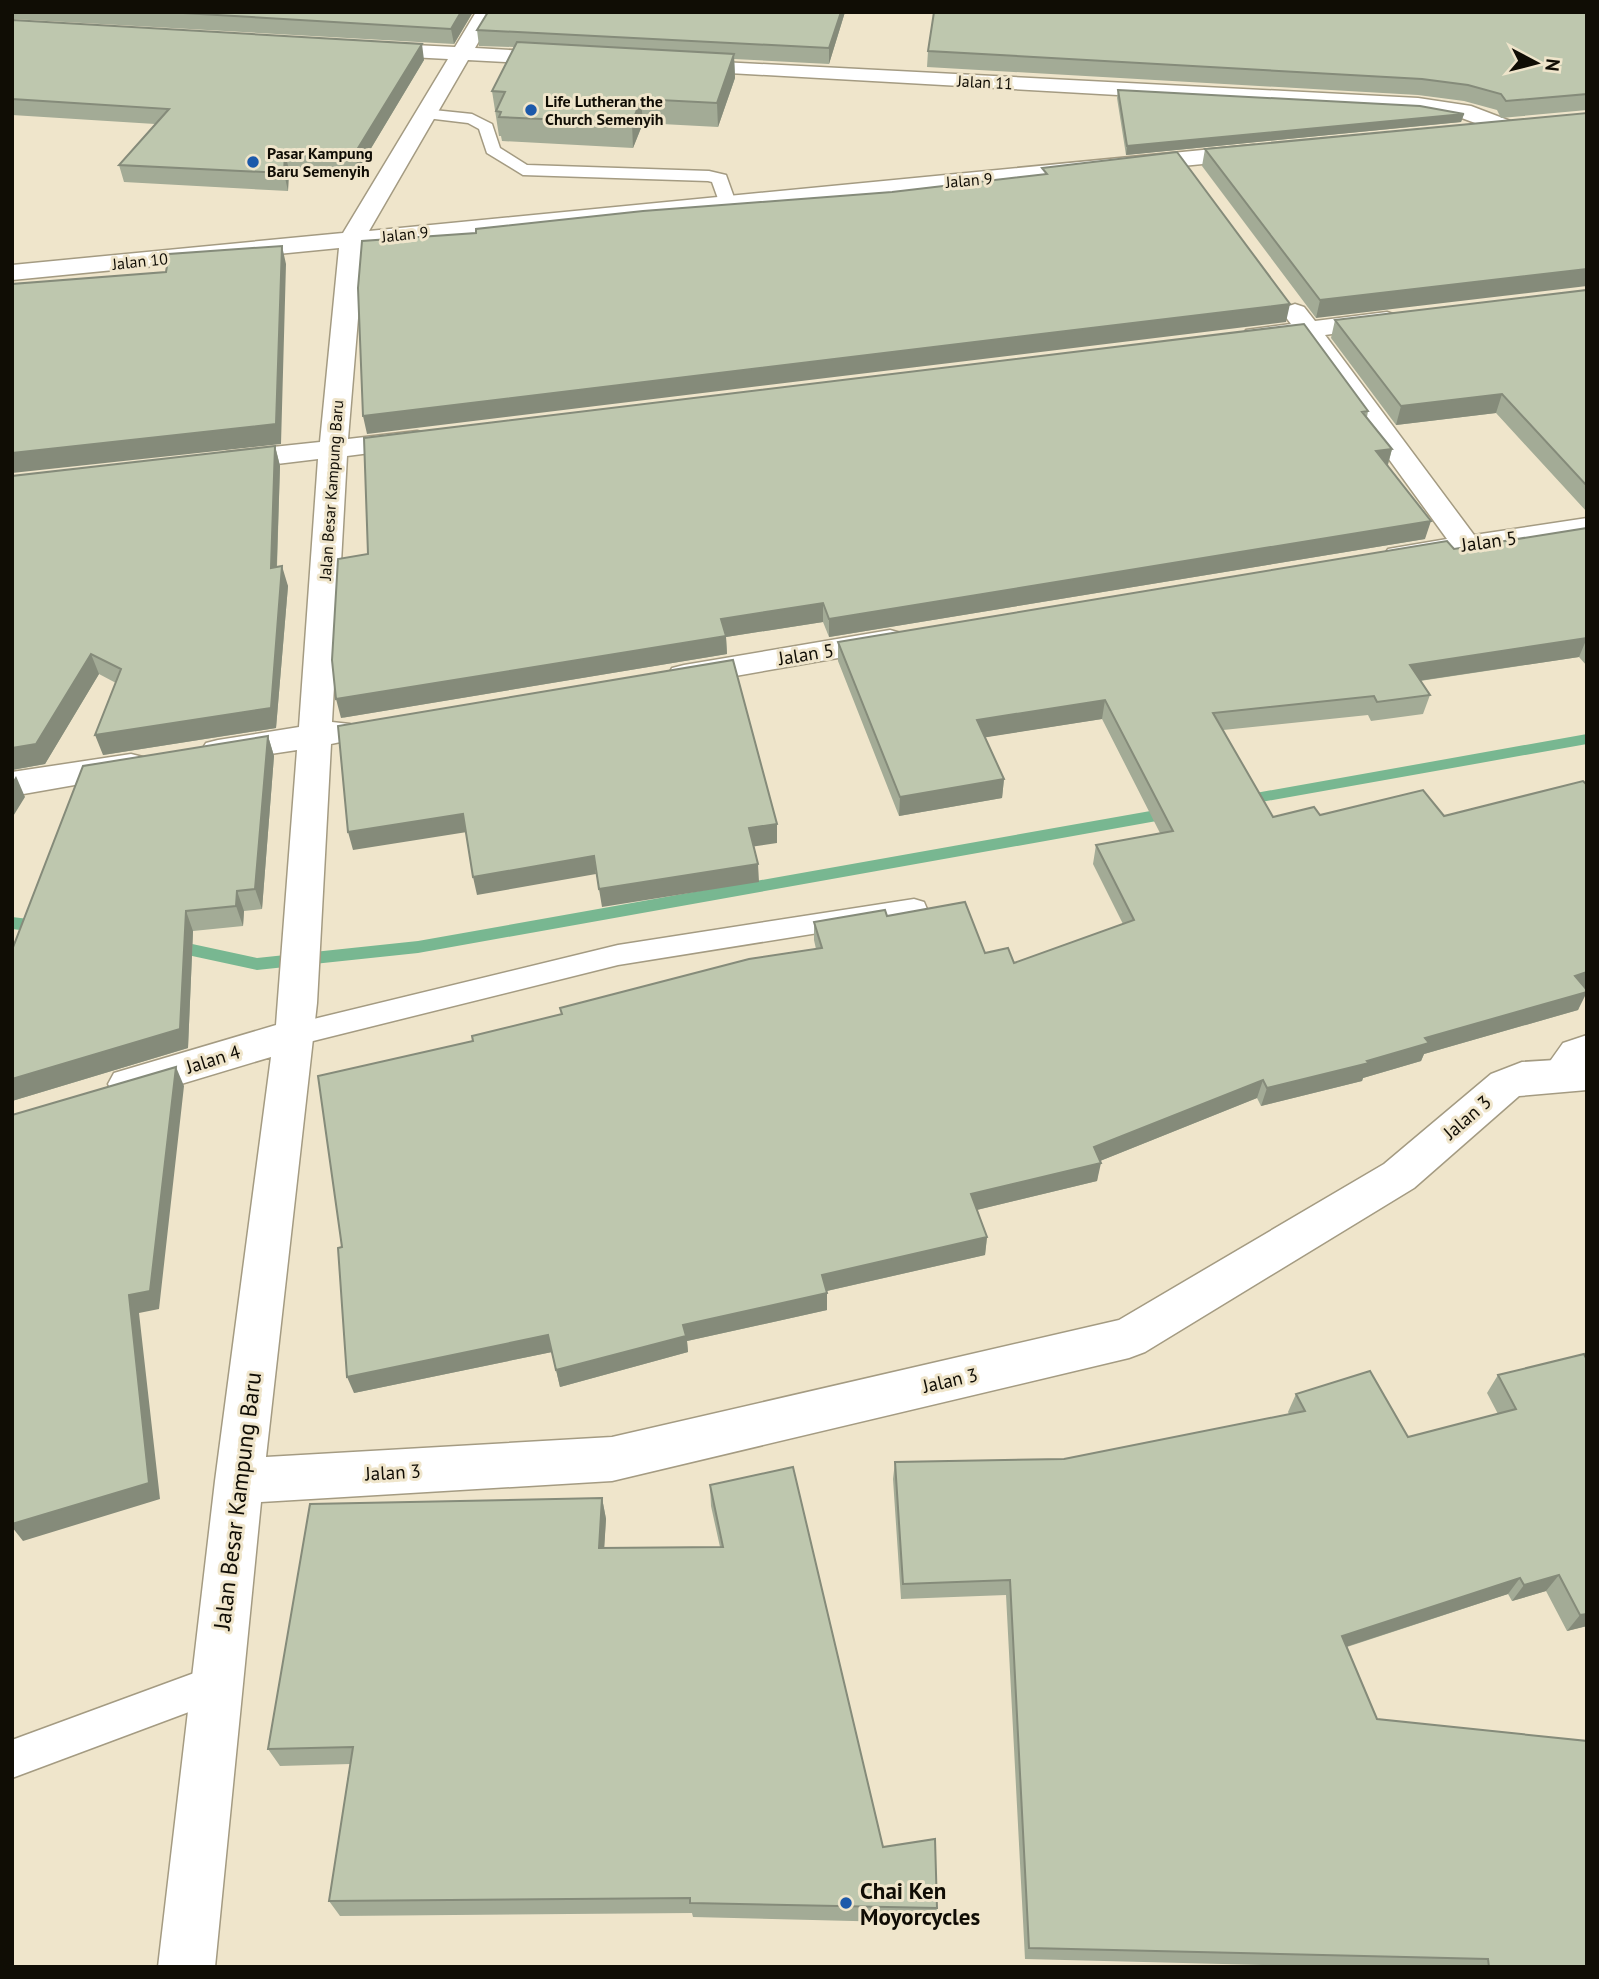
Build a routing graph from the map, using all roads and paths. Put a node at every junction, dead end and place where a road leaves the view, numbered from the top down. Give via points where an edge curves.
1 (486, 12) edge
2 (352, 48) edge
3 (461, 54) junction
4 (584, 61) edge
5 (667, 65) edge
6 (424, 114) junction
7 (1532, 124) edge
8 (1505, 127) junction
9 (1451, 132) edge
10 (1277, 150) edge
11 (1182, 159) junction
12 (1198, 181) edge
13 (727, 203) junction
14 (352, 239) junction
15 (12, 273) edge
16 (1277, 287) edge
17 (1415, 317) edge
18 (1308, 330) junction
19 (1226, 340) edge
20 (443, 436) edge
21 (333, 449) junction
22 (200, 464) edge
23 (1587, 527) edge
24 (1466, 544) junction
25 (1371, 560) edge
26 (918, 635) edge
27 (658, 679) edge
28 (370, 727) edge
29 (315, 736) junction
30 (12, 784) edge
31 (914, 909) edge
32 (296, 1019) junction
33 (1577, 1065) edge
34 (93, 1095) edge
35 (239, 1481) junction
36 (216, 1684) junction
37 (12, 1759) edge
38 (186, 1967) edge

1 - 3 street, Jalan Besar Kampung Baru
2 - 3 street
3 - 4 street
3 - 6 street, Jalan Besar Kampung Baru
5 - 8 street, Jalan 11 via 1419,105 1483,116
6 - 13 lane via 472,119 486,127 493,150 523,170 709,176 720,179
6 - 14 street, Jalan Besar Kampung Baru
7 - 8 street
8 - 9 street
10 - 11 street, Jalan 9
11 - 12 street
11 - 13 street, Jalan 9
13 - 14 street, Jalan 9
14 - 15 street, Jalan 10
14 - 21 street, Jalan Besar Kampung Baru
16 - 18 street
17 - 18 street
18 - 19 street
18 - 24 street
20 - 21 street
21 - 22 street
21 - 29 street, Jalan Besar Kampung Baru
23 - 24 street, Jalan 5
24 - 25 street, Jalan 5
26 - 27 street, Jalan 5
28 - 29 street
29 - 30 street
29 - 32 street, Jalan Besar Kampung Baru
31 - 32 lane via 618,955
32 - 34 street, Jalan 4
32 - 35 street, Jalan Besar Kampung Baru
33 - 35 street, Jalan 3 via 1505,1084 1399,1176 1129,1338 612,1459
35 - 36 street, Jalan Besar Kampung Baru
36 - 37 lane
36 - 38 street, Jalan Besar Kampung Baru

